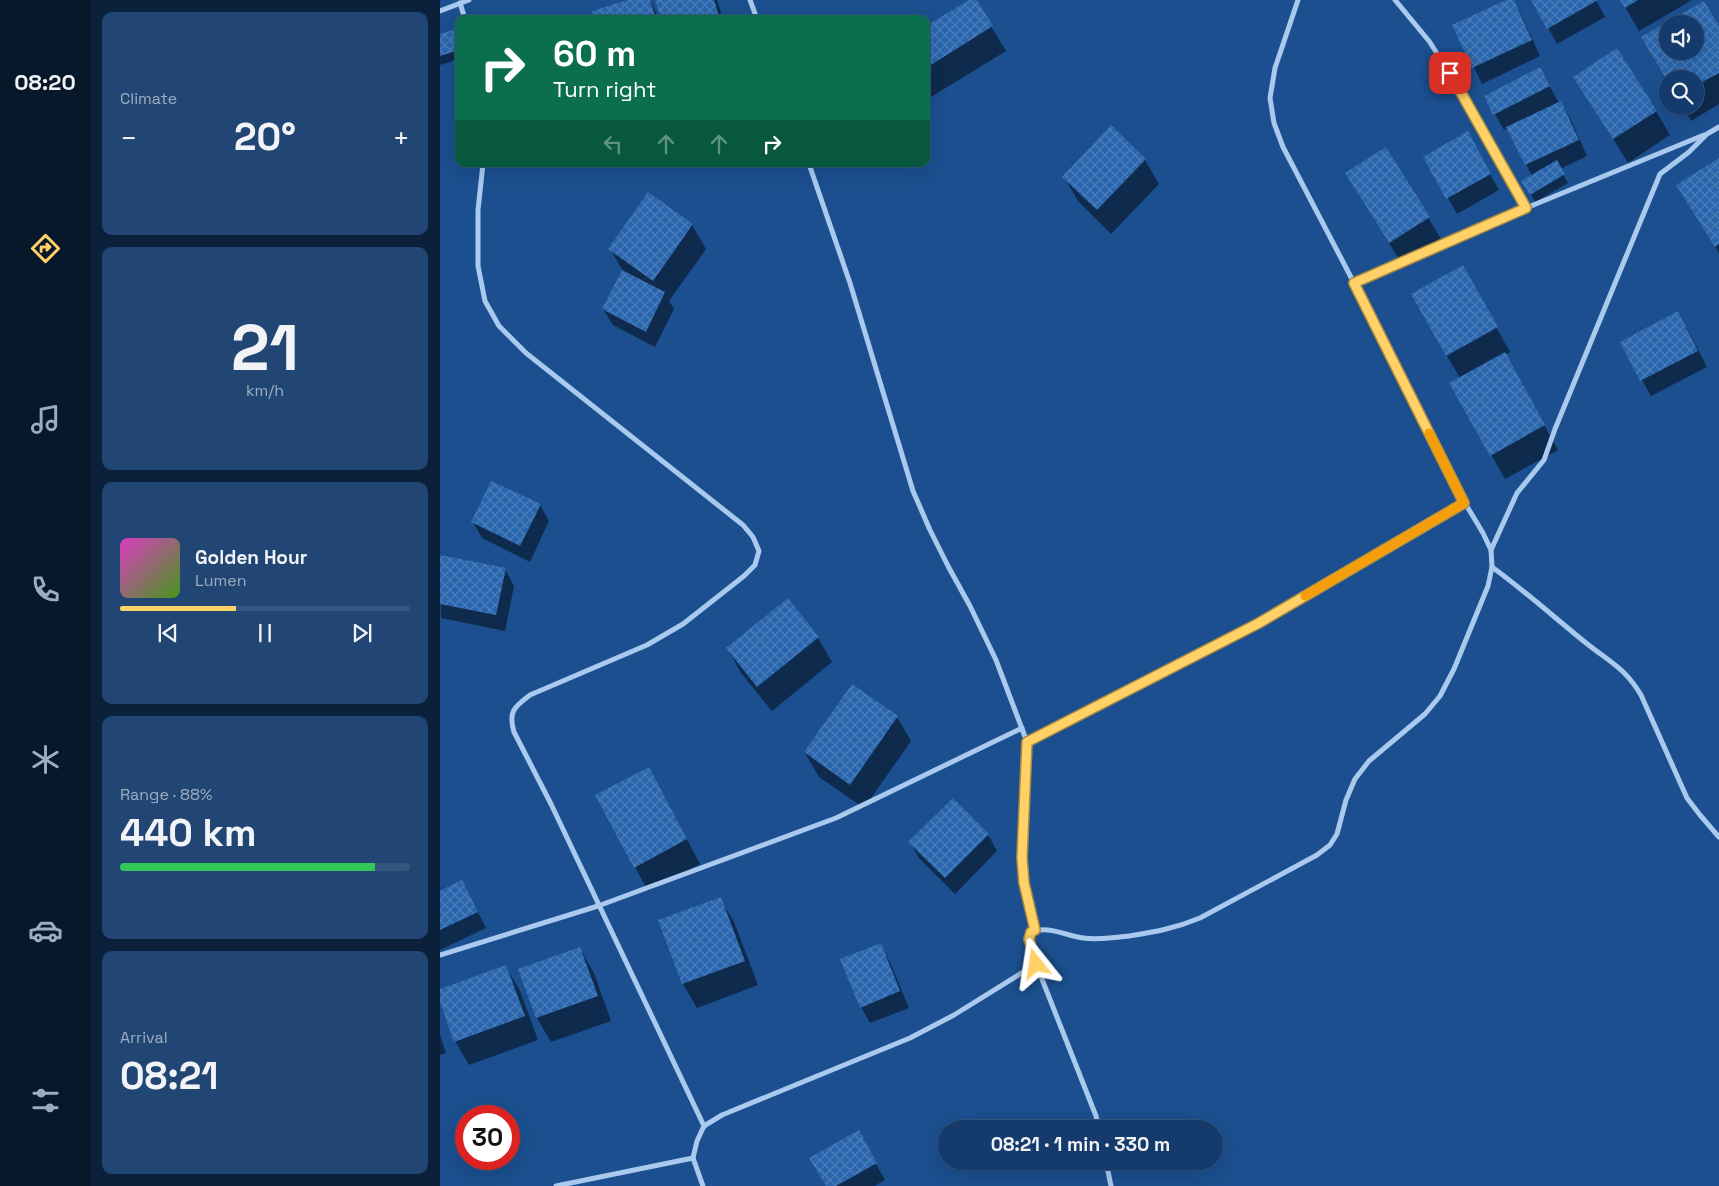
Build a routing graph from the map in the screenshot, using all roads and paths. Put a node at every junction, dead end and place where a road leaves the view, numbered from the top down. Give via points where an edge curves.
1 (469, 0) edge
2 (750, 0) edge
3 (1298, 0) edge
4 (1395, 0) edge
5 (460, 3) junction
6 (440, 11) edge
7 (464, 15) edge
8 (756, 15) edge
9 (1719, 127) edge
10 (1707, 134) junction
11 (483, 167) edge
12 (810, 167) edge
13 (1526, 208) junction
14 (1354, 283) junction
15 (1464, 503) junction
16 (1491, 550) junction
17 (1492, 567) junction
18 (1022, 728) junction
19 (1027, 742) junction
20 (1719, 837) edge
21 (598, 906) junction
22 (1035, 930) junction
23 (440, 955) edge
24 (1036, 964) junction
25 (1097, 1120) edge
26 (704, 1126) junction
27 (693, 1158) junction
28 (1108, 1170) edge
29 (556, 1186) edge
30 (703, 1186) edge
31 (1111, 1186) edge

1 - 5 street
2 - 8 street
3 - 14 street via 1275,68 1270,98 1274,122 1283,147
4 - 13 street via 1429,41 1460,89
5 - 6 street
5 - 7 street
9 - 10 street
10 - 13 street
10 - 16 street via 1660,174 1544,460 1518,493
11 - 21 street via 478,210 478,266 485,302 499,326 526,353 744,525 759,551 755,565 744,576 684,624 647,645 530,695 512,712 514,732
12 - 18 street via 850,283 913,491 996,660
13 - 14 street
14 - 15 street
15 - 16 street
15 - 19 street via 1259,623
16 - 17 street
17 - 20 street via 1622,668 1633,681 1687,798
17 - 22 street via 1488,586 1440,696 1425,714 1369,761 1360,773 1346,800 1337,834 1330,845 1317,855 1181,926 1100,940
18 - 19 street
18 - 21 street via 836,818
19 - 22 street via 1022,858
21 - 23 street
21 - 26 street
22 - 24 street via 1029,939
24 - 25 street
24 - 26 street via 910,1038 722,1115
26 - 27 street
27 - 29 street
27 - 30 street
28 - 31 street

